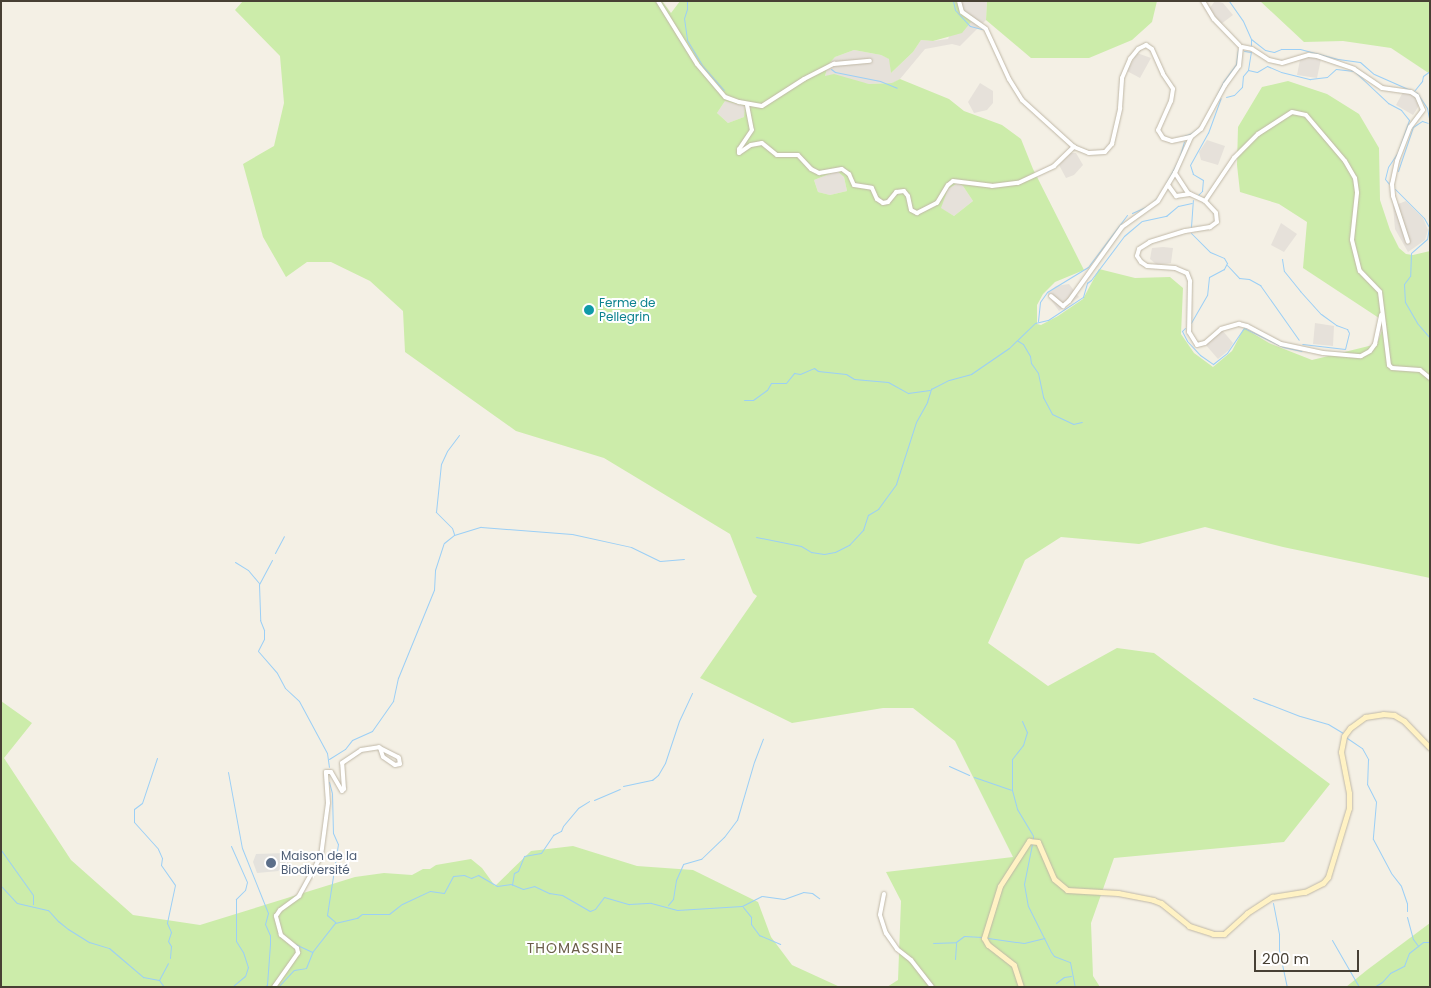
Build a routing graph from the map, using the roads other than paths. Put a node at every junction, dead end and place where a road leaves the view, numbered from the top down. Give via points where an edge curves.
1 (658, 1) edge
2 (959, 1) edge
3 (1203, 1) edge
4 (1241, 47) junction
5 (870, 61) dead end
6 (747, 105) junction
7 (1191, 137) junction
8 (1074, 147) junction
9 (1175, 173) junction
10 (1168, 185) junction
11 (1190, 194) junction
12 (1205, 201) junction
13 (1408, 242) dead end
14 (1051, 296) dead end
15 (1381, 315) junction
16 (1430, 378) edge
17 (380, 748) junction
18 (1430, 748) edge
19 (884, 894) dead end
20 (274, 987) edge
21 (932, 987) edge
22 (1021, 987) edge

1 - 6 street via 692,58 718,89 726,98
2 - 8 street via 962,12 986,29 1011,84 1022,100
3 - 4 street
4 - 7 street via 1238,68 1221,91 1204,126
4 - 13 street via 1282,63 1309,55 1317,56 1354,69 1384,89 1408,91 1417,96 1423,110 1410,127 1392,184
5 - 6 street via 834,64 804,78 767,103
6 - 8 street via 752,130 739,153 763,143 778,155 798,155 819,173 842,168 854,185 872,188 883,203 896,192 904,191 910,209 917,213 937,203 954,181 992,186 1018,183 1054,166
7 - 8 street via 1171,141 1159,133 1173,92 1155,53 1146,45 1136,50 1122,76 1120,108 1109,149 1094,154
7 - 9 street
9 - 10 street
9 - 11 street
10 - 11 street via 1176,196
10 - 14 street via 1158,201 1122,227 1069,301 1063,306
11 - 12 street
12 - 15 street via 1234,158 1258,134 1290,113 1304,114 1346,161 1355,178 1357,193 1352,240 1360,271 1380,292
12 - 15 street via 1218,215 1215,225 1150,242 1137,255 1147,266 1175,268 1187,273 1190,281 1189,332 1196,345 1202,345 1221,329 1239,324 1281,344 1323,353 1361,356 1375,344
15 - 16 street via 1388,365 1420,370
17 - 17 street via 399,758 400,764 395,765 383,756
17 - 20 street via 362,750 343,762 343,791 338,788 331,772 326,772 328,803 321,856 299,896 276,916 280,935 297,948 298,954
18 - 22 street via 1394,715 1365,717 1350,728 1344,736 1342,752 1349,808 1328,877 1305,892 1272,897 1247,913 1224,934 1189,926 1153,900 1099,891 1075,892 1062,887 1054,879 1038,842 1029,841 1000,886 984,938 988,945 1014,965
19 - 21 street via 880,915 886,933

